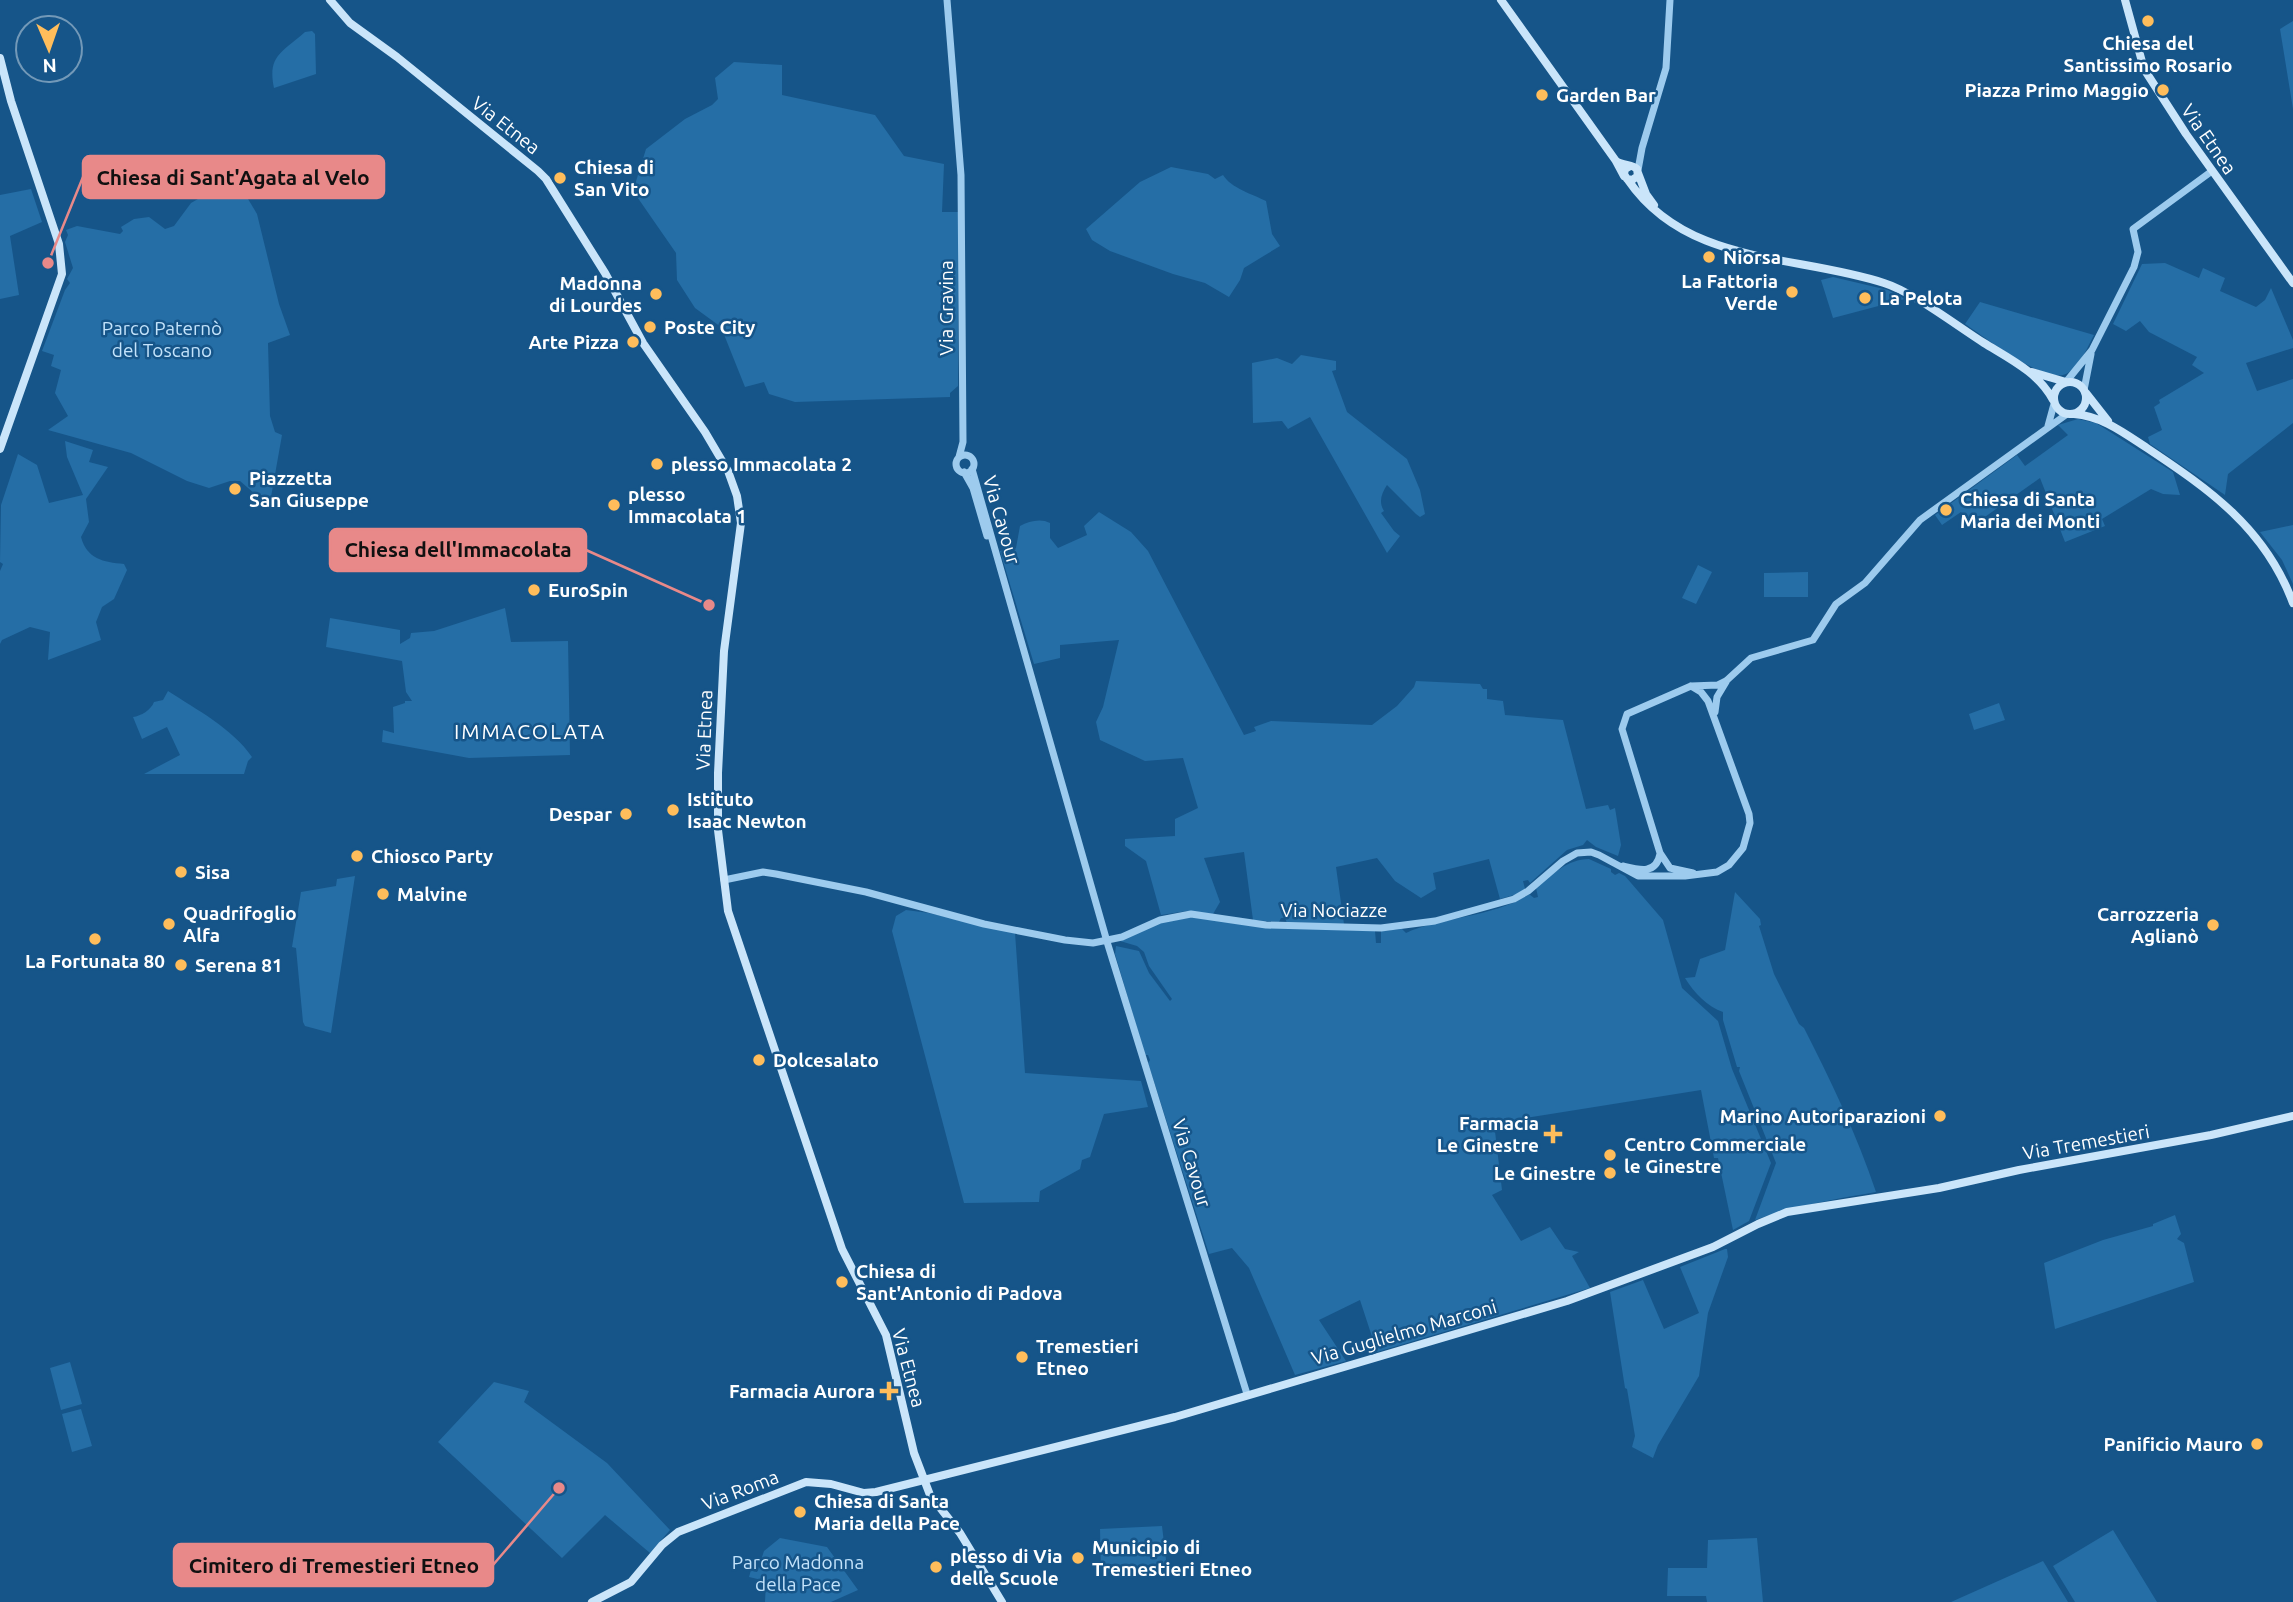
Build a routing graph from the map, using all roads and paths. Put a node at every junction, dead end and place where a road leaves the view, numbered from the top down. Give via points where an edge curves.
1 (330, 0) edge
2 (947, 0) edge
3 (1502, 0) edge
4 (1670, 0) edge
5 (2125, 0) edge
6 (0, 58) edge
7 (1616, 161) junction
8 (1635, 170) junction
9 (2212, 171) junction
10 (1626, 178) junction
11 (1665, 218) junction
12 (2293, 283) edge
13 (2092, 350) junction
14 (2023, 368) junction
15 (2064, 379) junction
16 (2085, 392) junction
17 (2054, 402) junction
18 (2071, 414) junction
19 (2115, 428) junction
20 (2046, 429) junction
21 (0, 449) edge
22 (963, 456) junction
23 (968, 471) junction
24 (2293, 603) edge
25 (1726, 681) junction
26 (1690, 686) junction
27 (1715, 717) junction
28 (1660, 853) junction
29 (1619, 865) junction
30 (1697, 873) junction
31 (724, 880) junction
32 (1107, 942) junction
33 (2293, 1116) edge
34 (1884, 1195) joint
35 (1247, 1394) junction
36 (925, 1480) junction
37 (592, 1602) edge
38 (1002, 1602) edge

1 - 31 main road, Via Etnea via 350,23 546,179 643,343 728,471 741,523 721,680 718,830
2 - 22 street, Via Gravina via 961,175
3 - 7 main road
4 - 8 street via 1666,68
5 - 9 main road, Via Etnea via 2144,69
6 - 21 main road via 62,264 61,283
7 - 8 main road
7 - 10 main road
8 - 10 main road via 1635,179
8 - 10 main road via 1624,170
8 - 11 main road
9 - 12 main road, Via Etnea
9 - 13 street via 2133,229 2137,261
10 - 11 main road
11 - 14 main road via 1727,248 1885,283
13 - 15 street
13 - 16 street
14 - 15 main road
14 - 17 main road via 2046,387
15 - 16 main road
15 - 17 main road
16 - 18 main road via 2085,404
16 - 19 main road
17 - 18 main road via 2060,411
17 - 20 street
18 - 19 main road via 2089,415
18 - 20 street
19 - 24 main road via 2201,484 2237,516 2276,565
20 - 25 street via 1920,520 1865,583 1836,604 1813,640 1751,658
22 - 23 street via 973,461
22 - 23 street via 956,467
23 - 32 street, Via Cavour
25 - 26 street
25 - 27 street via 1717,697
26 - 27 street, Via Nociazze via 1704,695
26 - 28 street via 1627,714 1622,729
27 - 30 street, Via Nociazze via 1750,823 1743,848 1729,865 1717,872
28 - 29 street via 1651,869
28 - 30 street via 1670,868
29 - 30 street, Via Nociazze via 1643,877
29 - 32 street, Via Nociazze via 1591,852 1577,853 1522,895 1425,924 1289,926 1191,914 1160,920
31 - 32 street, Via Nociazze via 763,873 866,892 984,924 1065,940
31 - 36 main road, Via Etnea via 730,919 842,1249 886,1335 914,1453
32 - 35 street, Via Cavour
33 - 34 main road, Via Tremestieri via 1939,1188
34 - 35 main road, Via Guglielmo Marconi via 1787,1212 1713,1247 1567,1301
35 - 36 main road, Via Guglielmo Marconi via 1141,1426
36 - 37 main road, Via Roma via 864,1493 821,1482 797,1484 678,1532 631,1583
36 - 38 main road, Via Etnea via 930,1495 960,1533

